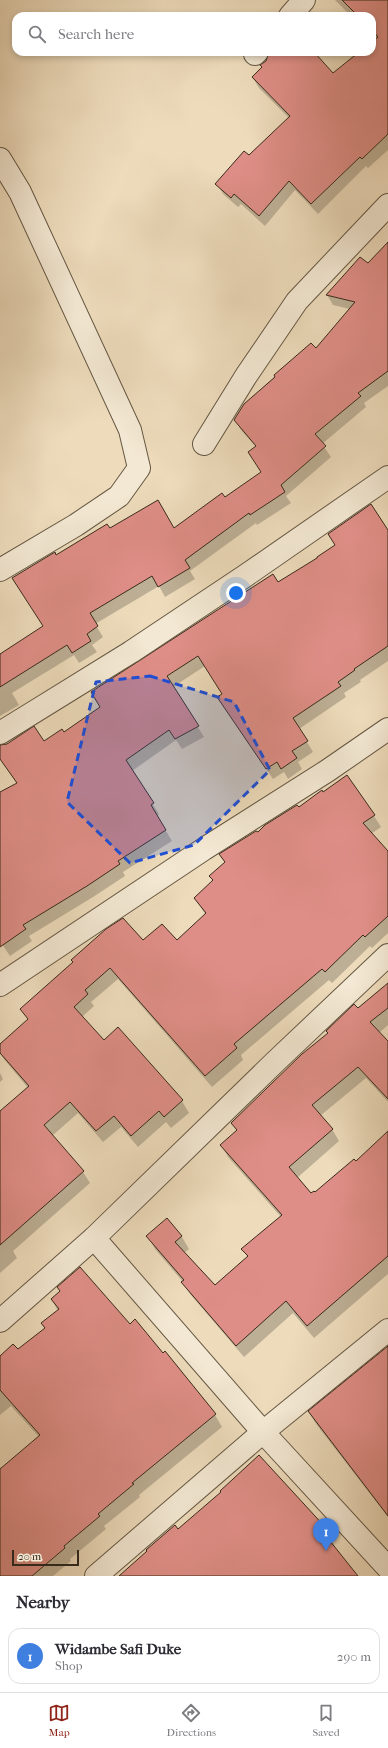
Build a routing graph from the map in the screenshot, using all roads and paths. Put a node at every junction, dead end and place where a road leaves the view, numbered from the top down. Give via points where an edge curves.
1 (304, 0) edge
2 (294, 12) edge
3 (0, 159) edge
4 (388, 205) edge
5 (204, 444) dead end
6 (388, 477) edge
7 (0, 570) edge
8 (388, 728) edge
9 (0, 733) edge
10 (388, 955) edge
11 (1, 982) edge
12 (94, 1238) junction
13 (0, 1321) edge
14 (388, 1330) edge
15 (264, 1432) junction
16 (388, 1568) edge
17 (96, 1576) edge

1 - 2 street
3 - 7 street via 20,192 130,430 139,468 119,496
4 - 5 street via 297,301
6 - 9 street via 150,639
8 - 11 street via 327,771
10 - 12 street
12 - 13 street
12 - 15 street
14 - 15 street
15 - 16 street
15 - 17 street

